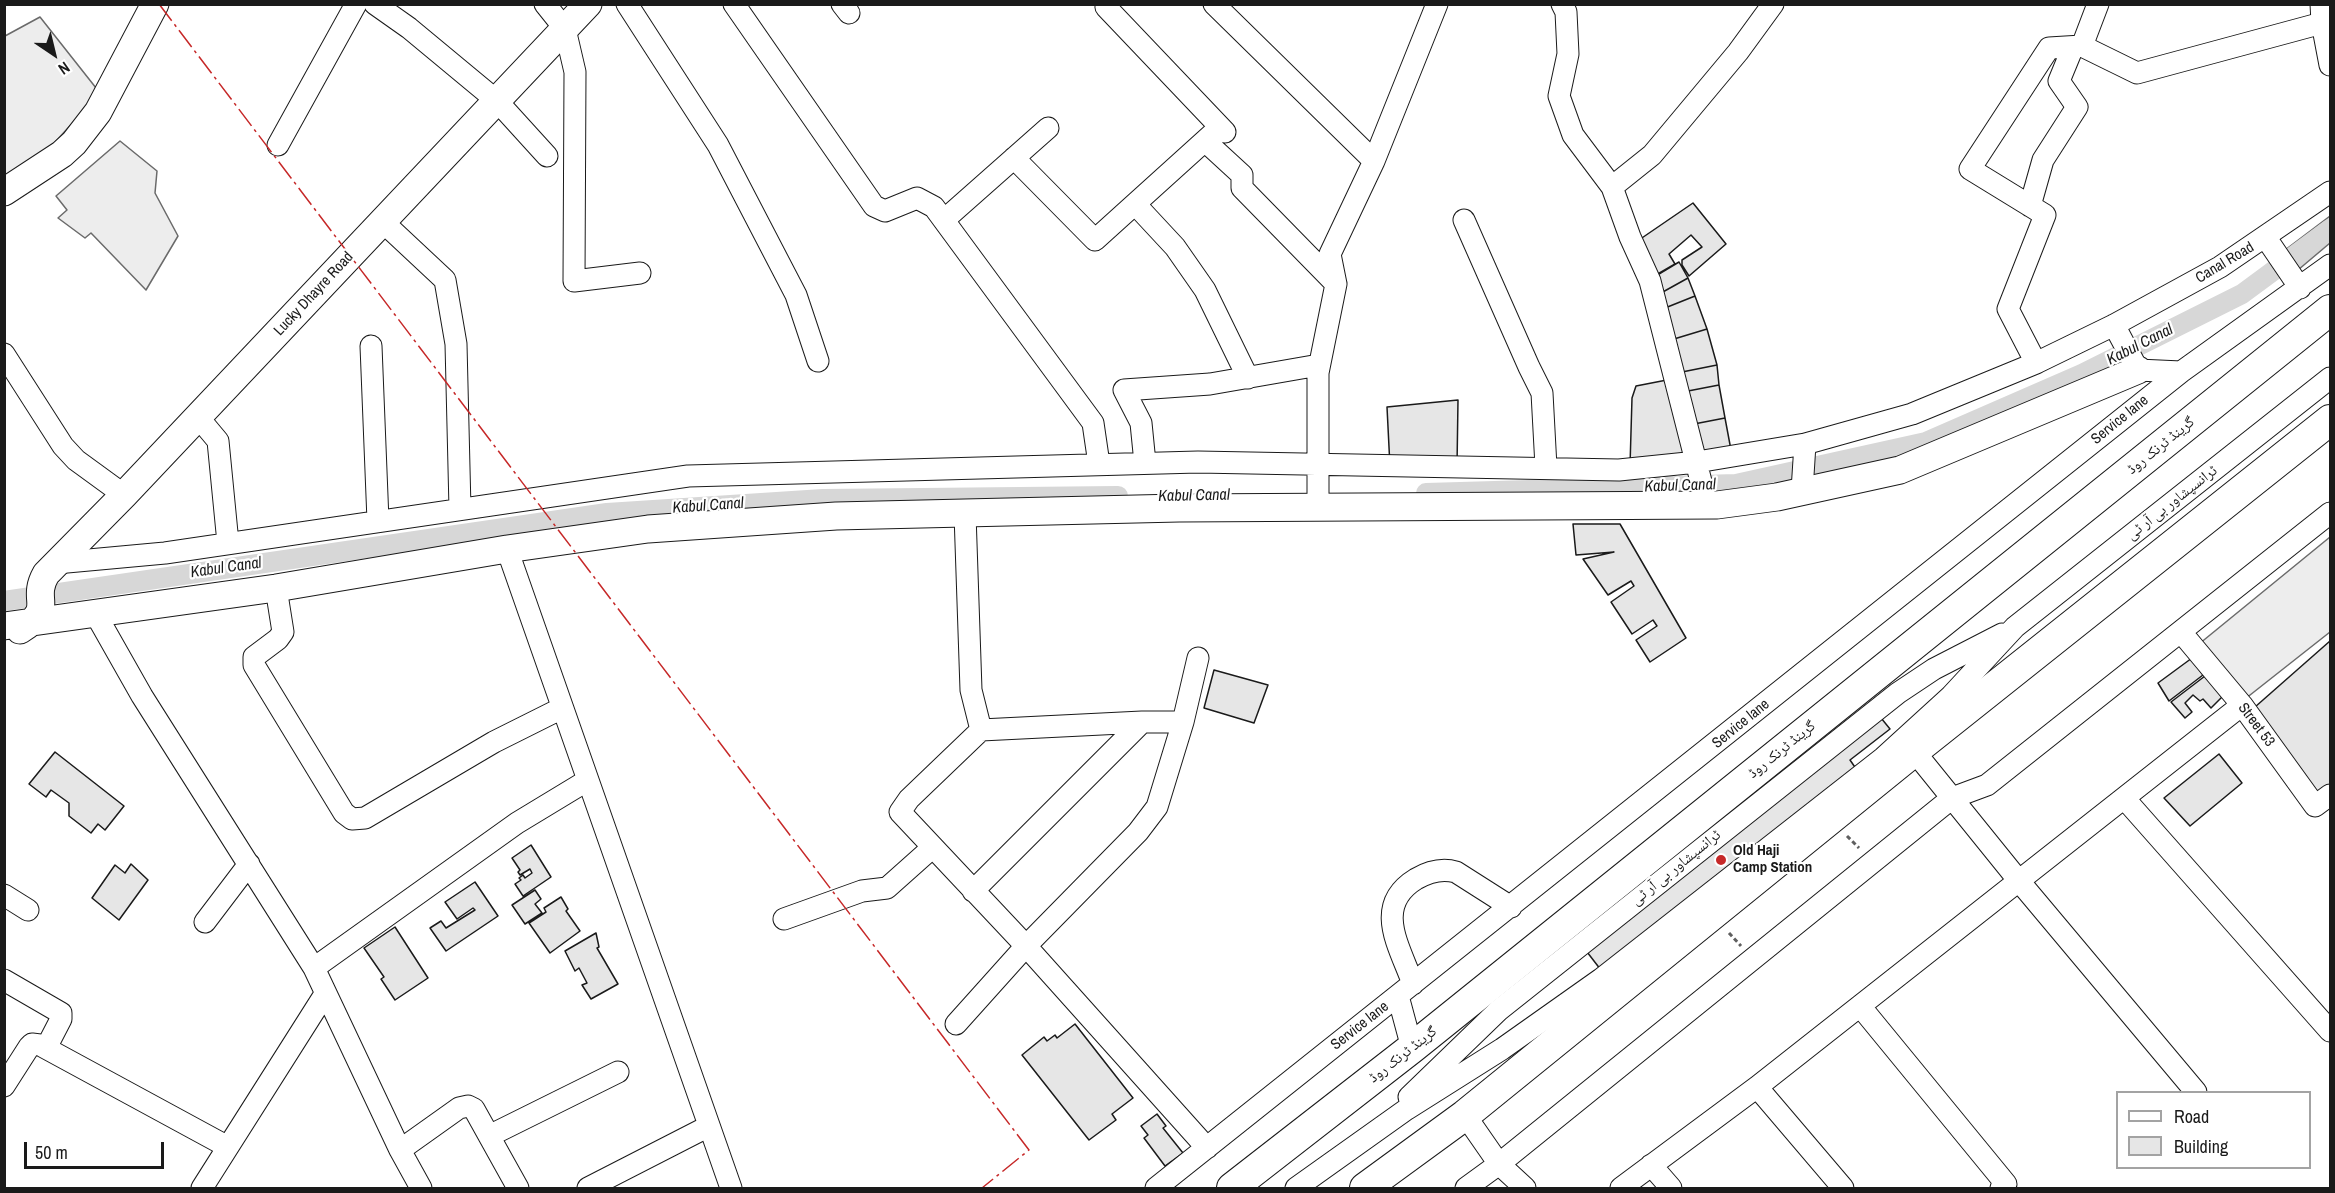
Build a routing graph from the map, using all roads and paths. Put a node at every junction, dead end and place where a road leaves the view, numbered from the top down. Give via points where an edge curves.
1 (155, 4) edge
2 (356, 4) edge
3 (375, 4) edge
4 (545, 4) edge
5 (588, 4) edge
6 (627, 4) edge
7 (734, 4) edge
8 (1107, 4) edge
9 (1214, 4) edge
10 (1437, 4) edge
11 (1562, 4) edge
12 (1773, 4) edge
13 (2098, 4) edge
14 (2321, 14) edge
15 (565, 29) junction
16 (2077, 47) junction
17 (2331, 65) edge
18 (497, 101) junction
19 (1048, 128) dead end
20 (1216, 134) junction
21 (278, 146) dead end
22 (546, 156) dead end
23 (1014, 158) junction
24 (1374, 161) junction
25 (7, 185) edge
26 (1612, 187) junction
27 (2331, 192) edge
28 (1135, 204) junction
29 (2030, 206) junction
30 (944, 220) junction
31 (1464, 220) dead end
32 (383, 222) junction
33 (2269, 242) junction
34 (2331, 265) edge
35 (640, 273) dead end
36 (1336, 284) junction
37 (2297, 284) junction
38 (2331, 310) edge
39 (2117, 330) junction
40 (371, 346) dead end
41 (4, 354) edge
42 (818, 361) dead end
43 (2036, 363) junction
44 (2135, 364) junction
45 (1319, 365) junction
46 (2181, 372) junction
47 (1248, 378) junction
48 (2331, 378) edge
49 (198, 417) junction
50 (2331, 420) edge
51 (1805, 447) junction
52 (1145, 463) junction
53 (1099, 464) junction
54 (1318, 465) junction
55 (1698, 465) junction
56 (1546, 467) junction
57 (1802, 486) junction
58 (124, 495) junction
59 (1706, 502) junction
60 (1318, 506) junction
61 (460, 509) junction
62 (2331, 513) edge
63 (965, 514) junction
64 (378, 521) junction
65 (228, 543) junction
66 (507, 549) junction
67 (48, 573) junction
68 (276, 588) junction
69 (95, 613) junction
70 (36, 617) junction
71 (4, 626) edge
72 (2015, 627) junction
73 (2181, 632) junction
74 (4, 640) edge
75 (1198, 657) dead end
76 (2242, 705) junction
77 (562, 708) junction
78 (1142, 722) junction
79 (1183, 722) junction
80 (981, 730) junction
81 (1914, 750) junction
82 (588, 780) junction
83 (2331, 795) edge
84 (1952, 798) junction
85 (2124, 798) junction
86 (933, 847) junction
87 (249, 864) junction
88 (2019, 881) junction
89 (973, 891) junction
90 (4, 895) edge
91 (1510, 907) junction
92 (28, 910) dead end
93 (784, 919) dead end
94 (205, 922) dead end
95 (1026, 946) junction
96 (314, 968) junction
97 (4, 980) edge
98 (1405, 990) junction
99 (325, 994) junction
100 (1860, 1006) junction
101 (956, 1024) dead end
102 (2331, 1031) edge
103 (46, 1048) junction
104 (1412, 1048) junction
105 (618, 1072) dead end
106 (4, 1086) edge
107 (1757, 1087) junction
108 (2195, 1091) edge
109 (1465, 1115) junction
110 (709, 1126) junction
111 (489, 1136) junction
112 (1363, 1141) junction
113 (228, 1147) junction
114 (1207, 1148) junction
115 (400, 1150) junction
116 (1499, 1164) junction
117 (1651, 1165) junction
118 (202, 1188) edge
119 (421, 1188) edge
120 (518, 1188) edge
121 (588, 1188) edge
122 (731, 1188) edge
123 (1156, 1188) edge
124 (1232, 1188) edge
125 (1296, 1188) edge
126 (1365, 1188) edge
127 (1466, 1188) edge
128 (1525, 1188) edge
129 (1621, 1188) edge
130 (1671, 1188) edge
131 (1844, 1188) edge
132 (2001, 1188) edge

1 - 25 main road via 86,128 62,154
2 - 21 street
3 - 18 street
4 - 15 street
5 - 15 main road, Lucky Dhayre Road
6 - 42 street via 718,145 796,296
7 - 30 street via 874,206 885,211 917,198 934,207
8 - 20 street
9 - 24 street
10 - 24 street
11 - 26 street via 1566,12 1568,54 1559,96 1573,135
12 - 26 street via 1652,155
13 - 16 street
14 - 16 street via 2137,73
14 - 17 street
15 - 18 main road, Lucky Dhayre Road
15 - 35 street via 575,72 574,280
16 - 29 street via 2059,81 2077,107 2043,160
16 - 29 street via 2049,48 1970,169
18 - 22 street
18 - 32 main road, Lucky Dhayre Road
19 - 23 street
20 - 28 street
20 - 36 street via 1242,175 1242,188
23 - 28 street via 1095,240
23 - 30 street
24 - 36 street via 1330,254
26 - 55 street via 1650,281
27 - 33 street, Canal Road
28 - 47 street via 1175,247 1205,290
29 - 43 street via 2045,215 2008,309
30 - 53 street via 1094,423
31 - 56 street via 1542,393
32 - 49 main road, Lucky Dhayre Road
32 - 61 street via 445,280 456,344
33 - 37 street
33 - 39 street, Canal Road
34 - 37 street, Service lane
36 - 45 street
37 - 46 street, Service lane
38 - 104 highway, گرینڈ ٹرنک روڈ
39 - 43 street, Canal Road
39 - 44 street
40 - 64 street
41 - 58 street via 63,446
43 - 51 street, Canal Road via 1912,414
44 - 46 street
44 - 57 main road via 1900,470
45 - 47 street
45 - 54 street
46 - 91 street, Service lane
47 - 52 street via 1124,390 1142,423
48 - 72 street, ٹرانسپشاور بی آر ٹی
49 - 58 main road, Lucky Dhayre Road
49 - 65 street via 218,441
50 - 81 highway
51 - 55 street, Canal Road
51 - 57 street
52 - 53 street, Canal Road
52 - 54 street, Canal Road
53 - 61 street, Canal Road via 688,476
54 - 56 street, Canal Road
54 - 60 street
55 - 56 street, Canal Road via 1619,470
55 - 59 street
57 - 59 main road
58 - 67 main road, Lucky Dhayre Road
59 - 60 main road
60 - 63 main road
61 - 64 street, Canal Road
62 - 73 street
63 - 66 main road via 836,516 648,529
63 - 80 street via 971,690
64 - 65 street, Canal Road
65 - 67 street, Canal Road
66 - 68 main road
66 - 77 street
67 - 70 main road
68 - 69 main road
68 - 77 street via 283,632 254,657 254,664 344,813 352,819 365,818 494,742
69 - 70 main road
69 - 87 street via 142,696
70 - 71 main road
70 - 74 main road
72 - 112 street, ٹرانسپشاور بی آر ٹی via 1951,696 1864,772 1550,1017
72 - 112 street, ٹرانسپشاور بی آر ٹی via 1906,687 1756,804 1499,1010
73 - 76 street, Street 53
73 - 84 street via 1987,785
75 - 79 street
76 - 83 street, Street 53 via 2315,806
76 - 85 street
77 - 82 street
78 - 79 street
78 - 80 street
78 - 89 street
79 - 95 street via 1157,807 1138,832
80 - 86 street via 900,812
81 - 84 street
81 - 109 highway
82 - 96 street via 516,823
82 - 110 street
84 - 88 street
84 - 116 street
85 - 88 street
85 - 102 street
86 - 89 street
86 - 93 street via 887,888 862,891
87 - 94 street
87 - 96 street
88 - 100 street
88 - 108 street
89 - 95 street
90 - 92 street
91 - 98 street, Service lane
91 - 98 street via 1446,869 1411,882 1392,906 1391,922
95 - 101 street
95 - 114 street
96 - 99 street
97 - 103 street via 62,1016
98 - 104 street
98 - 114 street, Service lane
99 - 113 street
99 - 115 street
100 - 107 street
100 - 132 street via 2006,1184
103 - 106 street via 32,1044
103 - 113 street
104 - 124 highway, گرینڈ ٹرنک روڈ
105 - 111 street
107 - 117 street
107 - 131 street
109 - 116 street
109 - 126 highway
110 - 121 street
110 - 122 street
111 - 115 street via 474,1109 468,1106 459,1108
111 - 120 street
112 - 125 street, ٹرانسپشاور بی آر ٹی
113 - 118 street
114 - 123 street, Service lane
115 - 119 street
116 - 127 street
116 - 128 street
117 - 129 street
117 - 130 street

